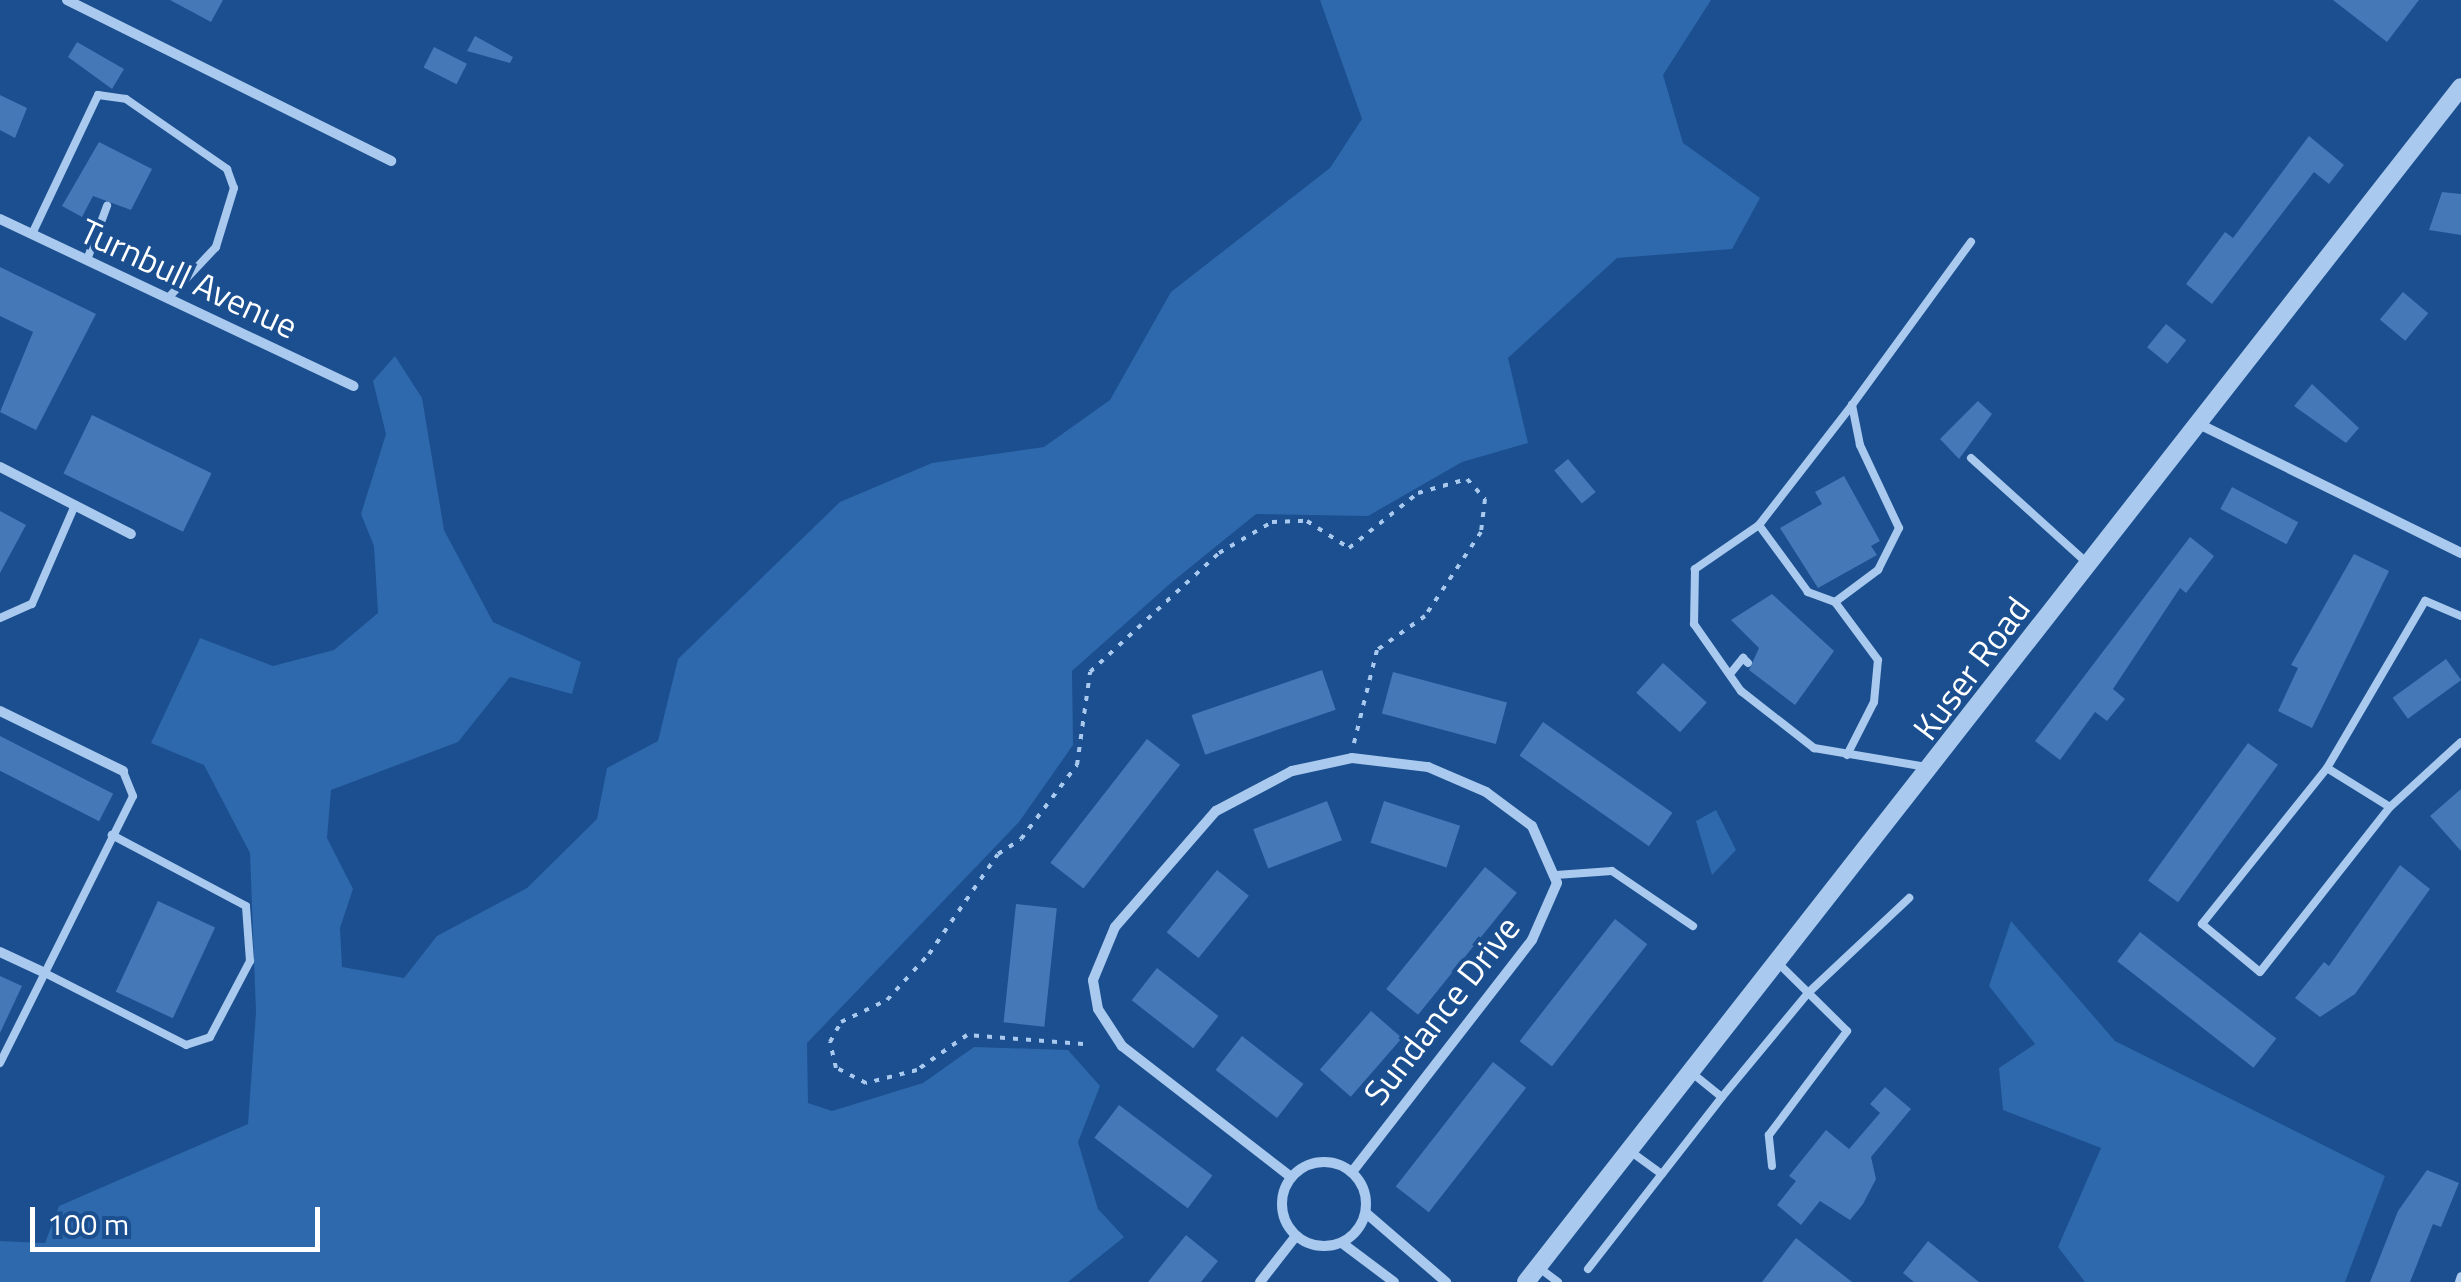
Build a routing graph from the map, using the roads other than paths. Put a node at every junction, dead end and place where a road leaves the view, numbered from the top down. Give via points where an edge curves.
1 (66, 0) edge
2 (2461, 87) edge
3 (391, 161) dead end
4 (107, 206) dead end
5 (0, 219) edge
6 (32, 234) junction
7 (1970, 242) dead end
8 (87, 260) junction
9 (168, 298) junction
10 (354, 386) dead end
11 (1852, 406) junction
12 (2198, 424) junction
13 (1971, 458) dead end
14 (0, 467) edge
15 (75, 505) junction
16 (1760, 525) junction
17 (131, 534) dead end
18 (2461, 553) edge
19 (2090, 566) junction
20 (1835, 602) junction
21 (2461, 616) edge
22 (0, 618) edge
23 (1748, 663) dead end
24 (1730, 674) junction
25 (0, 710) edge
26 (2461, 742) edge
27 (1847, 755) junction
28 (2327, 768) junction
29 (1935, 769) junction
30 (123, 770) joint
31 (2390, 807) junction
32 (112, 836) junction
33 (1556, 875) junction
34 (1909, 898) dead end
35 (1692, 926) dead end
36 (0, 952) edge
37 (1779, 964) junction
38 (41, 971) junction
39 (1808, 993) junction
40 (0, 1063) edge
41 (1692, 1073) junction
42 (1722, 1097) junction
43 (1630, 1150) junction
44 (1772, 1166) dead end
45 (1352, 1172) junction
46 (1662, 1174) junction
47 (1291, 1177) junction
48 (1366, 1212) junction
49 (1296, 1236) junction
50 (1342, 1243) junction
51 (1588, 1269) dead end
52 (1532, 1275) edge
53 (1260, 1282) edge
54 (1394, 1282) edge
55 (1446, 1282) edge
56 (1558, 1282) edge

1 - 3 street
2 - 12 street, Kuser Road
4 - 8 lane
5 - 6 street, Turnbull Avenue
6 - 8 street, Turnbull Avenue
6 - 9 lane via 98,96 126,99 227,170 234,188 216,247
7 - 11 lane
8 - 9 street, Turnbull Avenue
9 - 10 street, Turnbull Avenue
11 - 16 lane
11 - 20 lane via 1860,445 1899,528 1878,570
12 - 18 street
12 - 19 street, Kuser Road
13 - 19 lane
14 - 15 street
15 - 17 street
15 - 22 lane via 32,604
16 - 20 lane via 1808,592
16 - 24 lane via 1694,569 1689,584 1694,624
19 - 29 street, Kuser Road
20 - 27 lane via 1878,660 1874,702
21 - 28 lane via 2425,601
23 - 24 lane via 1743,658
24 - 27 lane via 1772,721 1814,748
25 - 30 street
26 - 31 lane
27 - 29 lane
28 - 31 lane
28 - 31 lane via 2202,924 2260,972
29 - 37 street, Kuser Road
30 - 32 lane via 133,796
32 - 38 lane
32 - 38 lane via 246,906 242,976 210,1037 186,1045
33 - 35 lane via 1612,871
33 - 45 street, Sundance Drive via 1532,940
33 - 47 street via 1532,826 1486,792 1428,767 1378,760 1317,763 1264,782 1176,850 1105,945 1094,980 1098,1009 1144,1066
34 - 39 lane
36 - 38 street
37 - 39 lane
37 - 41 street, Kuser Road
38 - 40 lane
39 - 42 lane
39 - 44 lane via 1847,1032 1769,1135
41 - 42 lane
41 - 43 street, Kuser Road
42 - 46 lane
43 - 46 lane
43 - 52 street, Kuser Road
45 - 47 street via 1320,1162
45 - 48 street
46 - 51 lane
47 - 49 street via 1282,1212
48 - 50 street
48 - 55 street
49 - 50 street
49 - 53 street
50 - 54 street
52 - 56 lane

